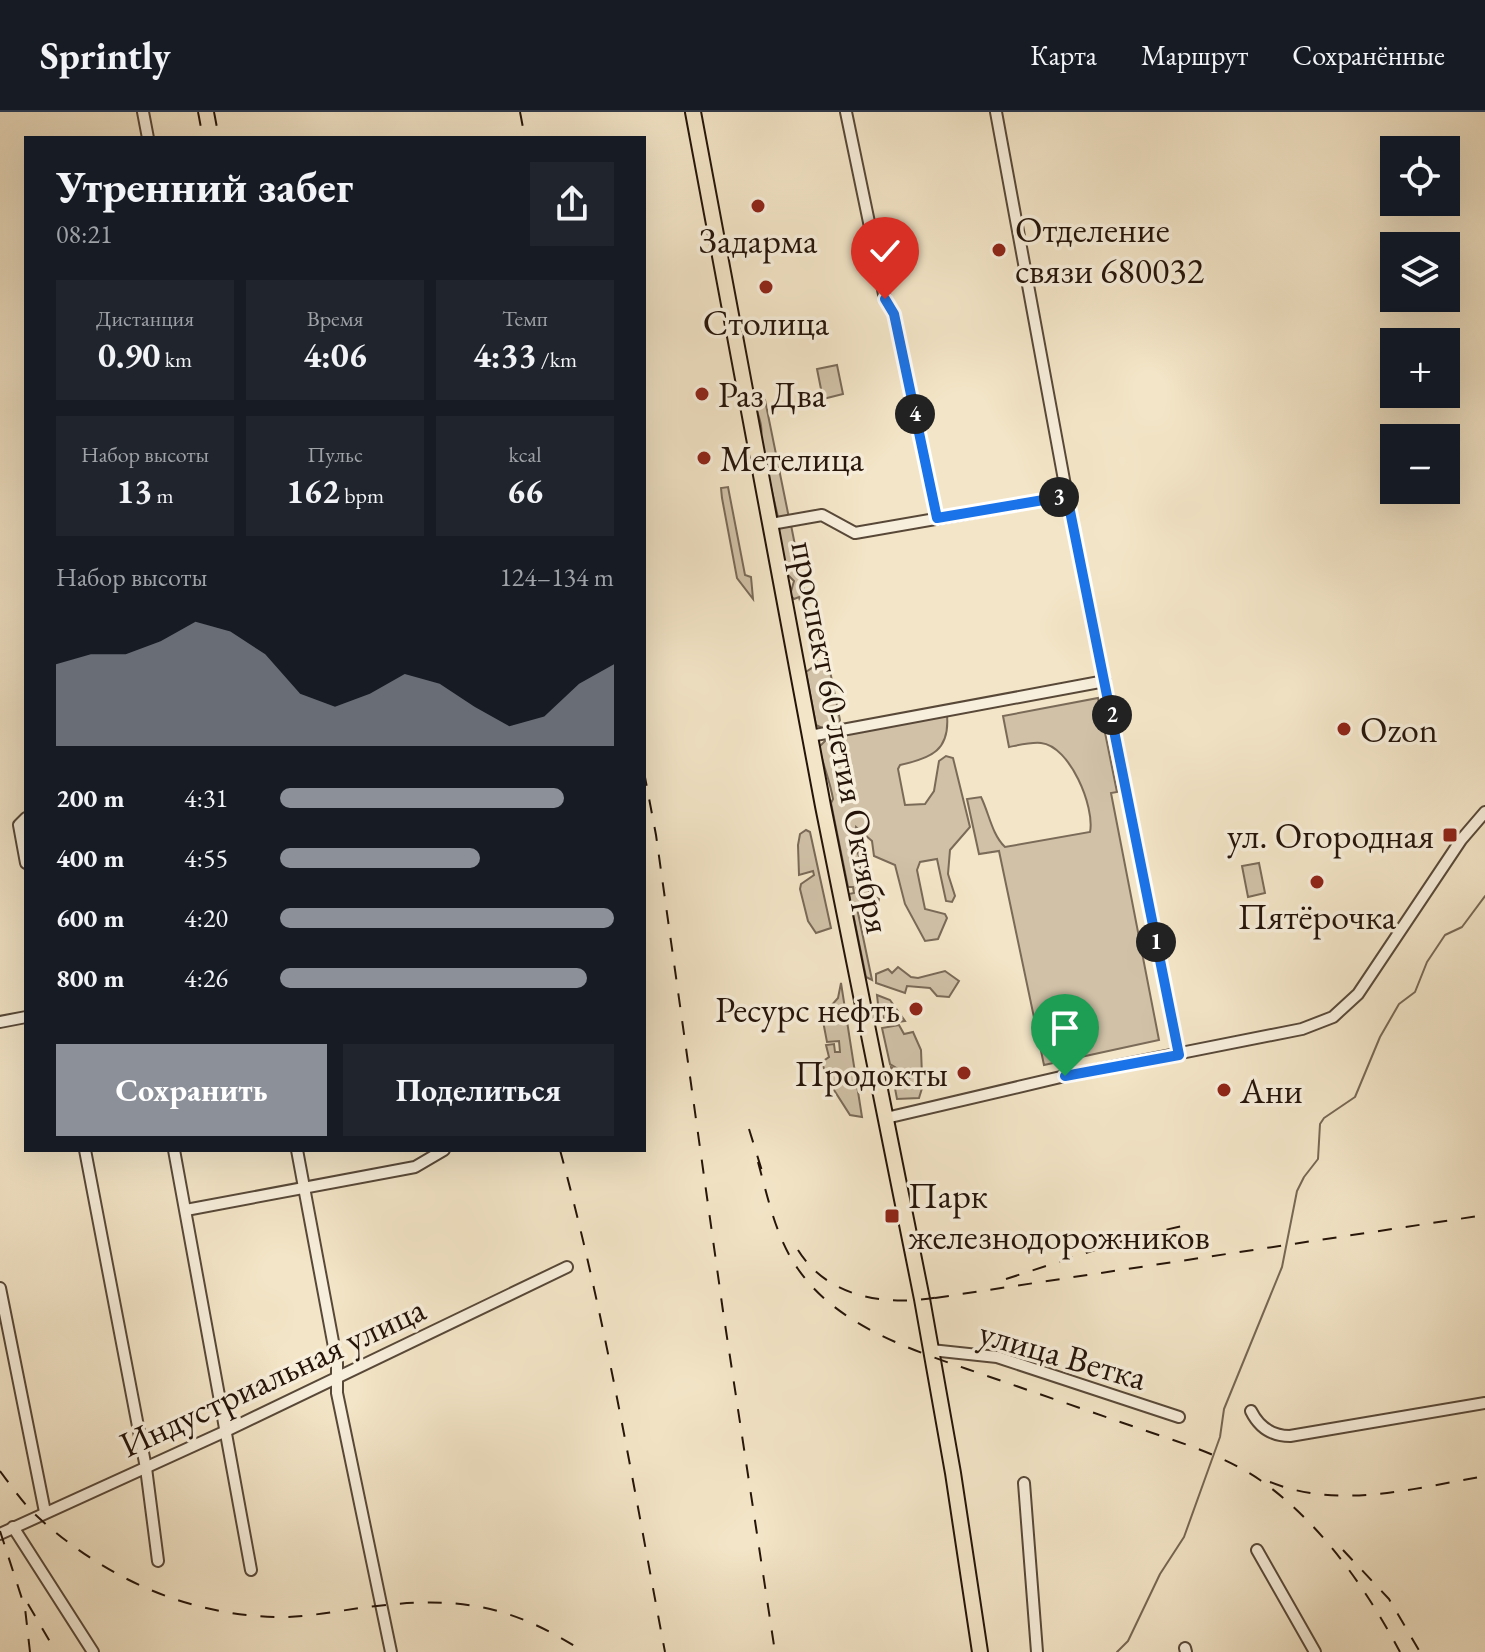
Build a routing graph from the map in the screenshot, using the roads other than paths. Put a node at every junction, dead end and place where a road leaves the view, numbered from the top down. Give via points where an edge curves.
1 (143, 112) edge
2 (693, 112) edge
3 (846, 112) edge
4 (996, 112) edge
5 (148, 136) edge
6 (1067, 496) junction
7 (937, 518) junction
8 (771, 524) junction
9 (1105, 681) junction
10 (810, 736) junction
11 (1485, 812) edge
12 (24, 820) edge
13 (24, 852) edge
14 (24, 1017) edge
15 (0, 1022) edge
16 (1179, 1055) junction
17 (886, 1118) junction
18 (85, 1152) edge
19 (174, 1152) edge
20 (297, 1152) edge
21 (441, 1152) edge
22 (305, 1188) junction
23 (186, 1210) junction
24 (567, 1267) dead end
25 (0, 1288) edge
26 (931, 1350) junction
27 (934, 1373) junction
28 (336, 1378) junction
29 (1485, 1403) edge
30 (1251, 1411) dead end
31 (1179, 1417) dead end
32 (226, 1431) junction
33 (146, 1468) junction
34 (1024, 1483) dead end
35 (45, 1512) junction
36 (13, 1527) junction
37 (0, 1534) edge
38 (1257, 1550) dead end
39 (158, 1561) dead end
40 (251, 1570) dead end
41 (93, 1652) edge
42 (391, 1652) edge
43 (971, 1652) edge
44 (980, 1652) edge
45 (1037, 1652) edge
46 (1315, 1652) edge

1 - 5 street
2 - 8 highway, проспект 60-летия Октября
3 - 7 street
4 - 6 street
6 - 7 street
6 - 9 street
7 - 8 street via 855,533 822,515
8 - 10 highway, проспект 60-летия Октября
9 - 10 street
9 - 16 street
10 - 17 highway, проспект 60-летия Октября
11 - 16 street via 1363,987 1333,1017 1302,1029
12 - 13 street via 19,825
14 - 15 street
16 - 17 street
17 - 26 highway, проспект 60-летия Октября
18 - 33 street
19 - 23 street
20 - 22 street
21 - 22 street via 415,1167
22 - 23 street
22 - 28 street
23 - 32 street
24 - 28 street, Индустриальная улица
25 - 35 street
26 - 27 highway, проспект 60-летия Октября
26 - 31 street, улица Ветка via 997,1357
27 - 43 highway, проспект 60-летия Октября
27 - 44 highway, проспект 60-летия Октября
28 - 32 street, Индустриальная улица
28 - 42 street
29 - 30 street via 1290,1436 1269,1432
32 - 33 street, Индустриальная улица
32 - 40 street
33 - 35 street, Индустриальная улица
33 - 39 street
34 - 45 street
35 - 36 street, Индустриальная улица
36 - 37 street, Индустриальная улица
36 - 41 street
38 - 46 street

